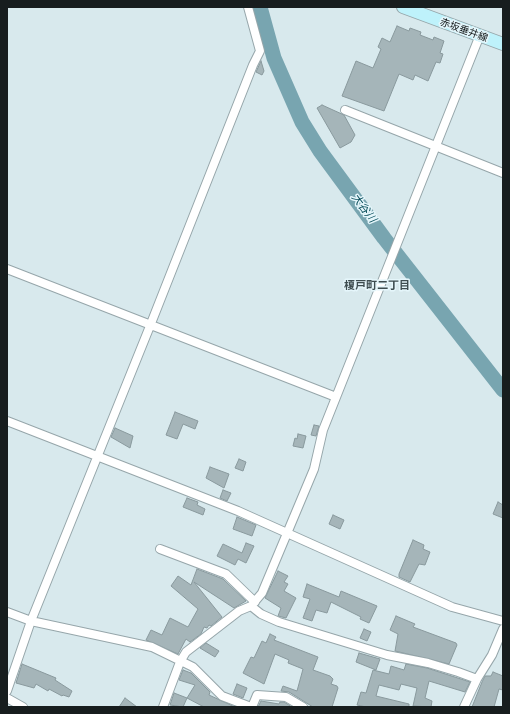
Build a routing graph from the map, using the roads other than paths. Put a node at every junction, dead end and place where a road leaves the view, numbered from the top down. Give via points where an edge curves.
1 (248, 7) edge
2 (403, 7) edge
3 (480, 35) junction
4 (503, 44) edge
5 (345, 110) dead end
6 (436, 146) junction
7 (503, 173) edge
8 (7, 268) edge
9 (150, 326) junction
10 (336, 397) junction
11 (7, 421) edge
12 (97, 456) junction
13 (288, 532) junction
14 (160, 550) dead end
15 (253, 604) junction
16 (7, 612) edge
17 (31, 621) junction
18 (503, 621) edge
19 (503, 629) edge
20 (180, 662) junction
21 (477, 679) junction
22 (7, 690) edge
23 (7, 698) edge
24 (23, 707) edge
25 (164, 707) edge
26 (251, 707) edge
27 (303, 707) edge
28 (464, 707) edge

1 - 9 street via 260,51
2 - 3 main road, 赤坂垂井線
3 - 4 main road, 赤坂垂井線
3 - 6 street
5 - 6 street
6 - 7 street
6 - 10 street
8 - 9 street
9 - 10 street
9 - 12 street
10 - 13 street via 323,430 314,469
11 - 12 street
12 - 13 street
12 - 17 street
13 - 15 street via 262,594
13 - 18 street via 452,607
14 - 15 street via 226,574
15 - 20 street via 239,611 195,644
15 - 21 street via 261,614 279,622
16 - 17 street
17 - 20 street via 152,647
17 - 22 street
19 - 21 street via 492,655
20 - 25 street
20 - 26 street via 193,667 222,696
21 - 28 street
23 - 24 street
26 - 27 street via 257,695 286,697

